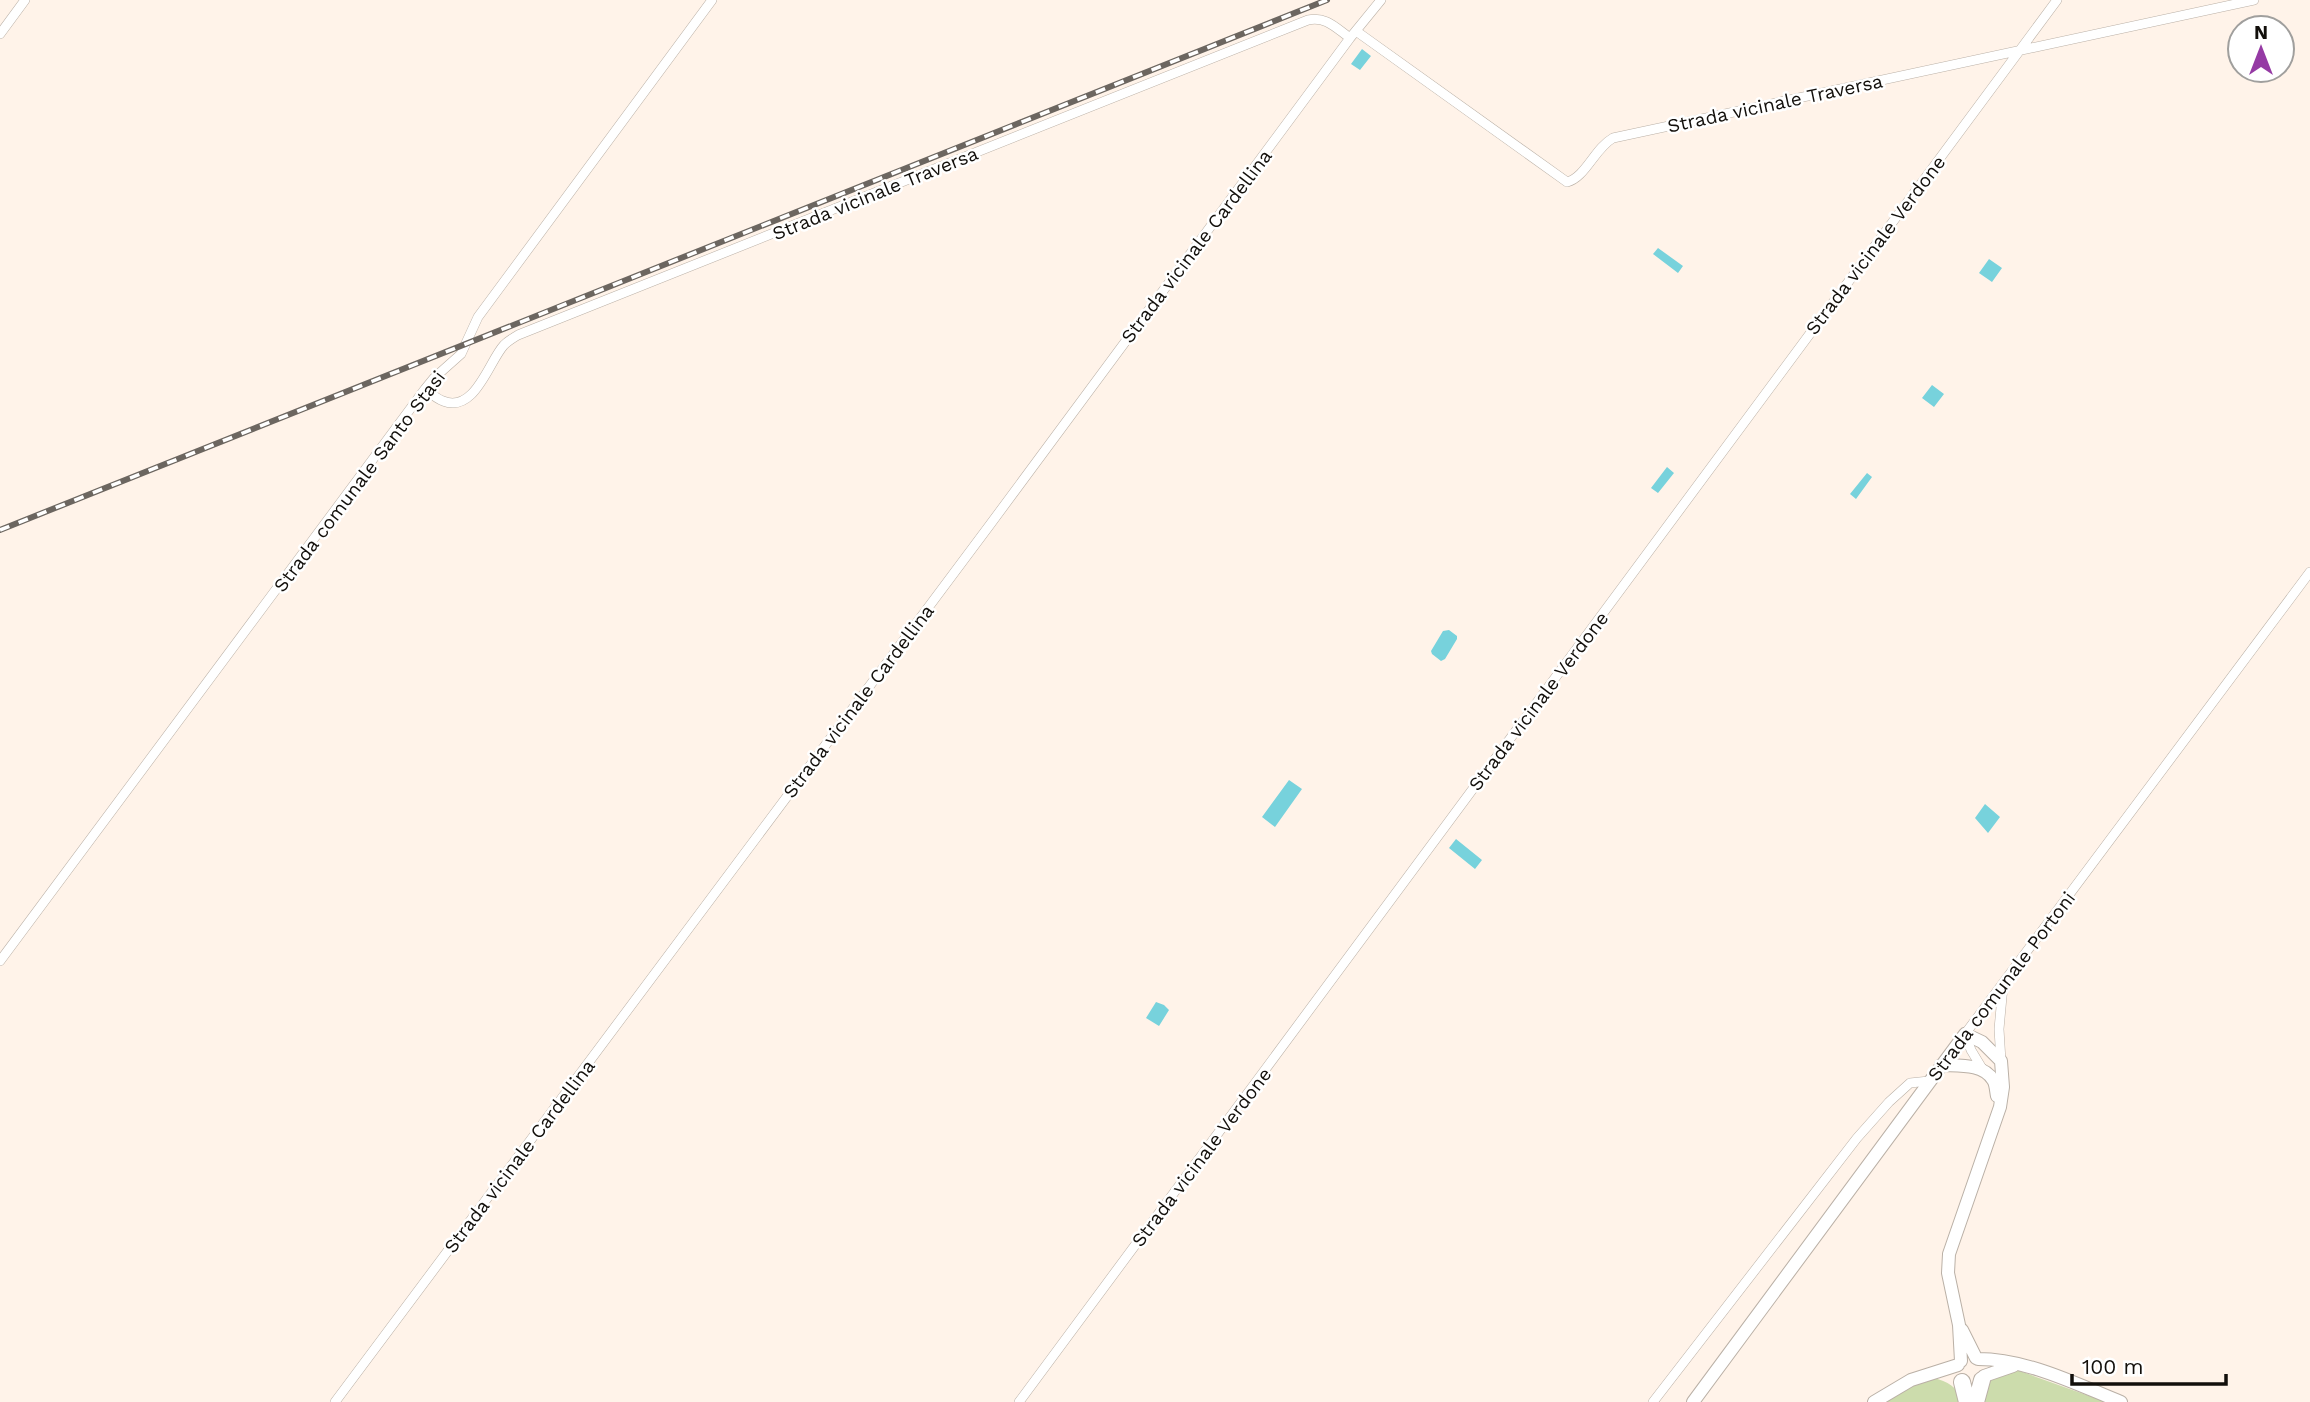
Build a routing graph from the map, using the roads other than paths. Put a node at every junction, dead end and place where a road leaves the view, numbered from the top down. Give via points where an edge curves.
1 (25, 0) edge
2 (712, 0) edge
3 (1381, 0) edge
4 (2057, 0) edge
5 (2254, 0) edge
6 (0, 34) edge
7 (1353, 34) junction
8 (2021, 49) junction
9 (425, 389) junction
10 (2310, 572) edge
11 (0, 961) edge
12 (2004, 984) junction
13 (1965, 1034) junction
14 (2001, 1061) junction
15 (1941, 1065) junction
16 (1983, 1070) junction
17 (1929, 1081) junction
18 (2000, 1107) junction
19 (1959, 1325) junction
20 (1977, 1359) junction
21 (2016, 1365) junction
22 (1960, 1372) junction
23 (1983, 1378) junction
24 (335, 1402) edge
25 (1019, 1402) edge
26 (1653, 1402) edge
27 (1693, 1402) edge
28 (1874, 1402) edge
29 (1968, 1402) edge
30 (1976, 1402) edge
31 (2121, 1402) edge

1 - 6 street
2 - 9 street, Strada comunale Santo Stasi via 478,317 461,354
3 - 7 street, Strada vicinale Cardellina
4 - 8 street, Strada vicinale Verdone
5 - 8 street, Strada vicinale Traversa
7 - 8 street, Strada vicinale Traversa via 1567,183 1613,138
7 - 9 street, Strada vicinale Traversa via 1325,20 1308,20 518,335 502,346 478,386 462,401 444,402
7 - 24 street, Strada vicinale Cardellina
8 - 25 street, Strada vicinale Verdone
9 - 11 street, Strada comunale Santo Stasi
10 - 12 street, Strada comunale Portoni
12 - 13 street, Strada comunale Portoni
12 - 14 street
13 - 14 street via 1982,1042
13 - 15 street, Strada comunale Portoni
13 - 16 street
14 - 18 street
15 - 16 street
15 - 17 street, Strada comunale Portoni
16 - 18 street via 1994,1081
17 - 26 street via 1910,1083 1857,1138
17 - 27 street, Strada comunale Portoni
18 - 19 street via 1949,1254 1948,1273
19 - 20 street
19 - 22 street
20 - 21 street
20 - 22 street via 1968,1358
20 - 23 street via 1983,1365
21 - 23 street
21 - 31 street
22 - 23 street via 1970,1385
22 - 28 street via 1930,1373
22 - 29 highway
23 - 30 highway

